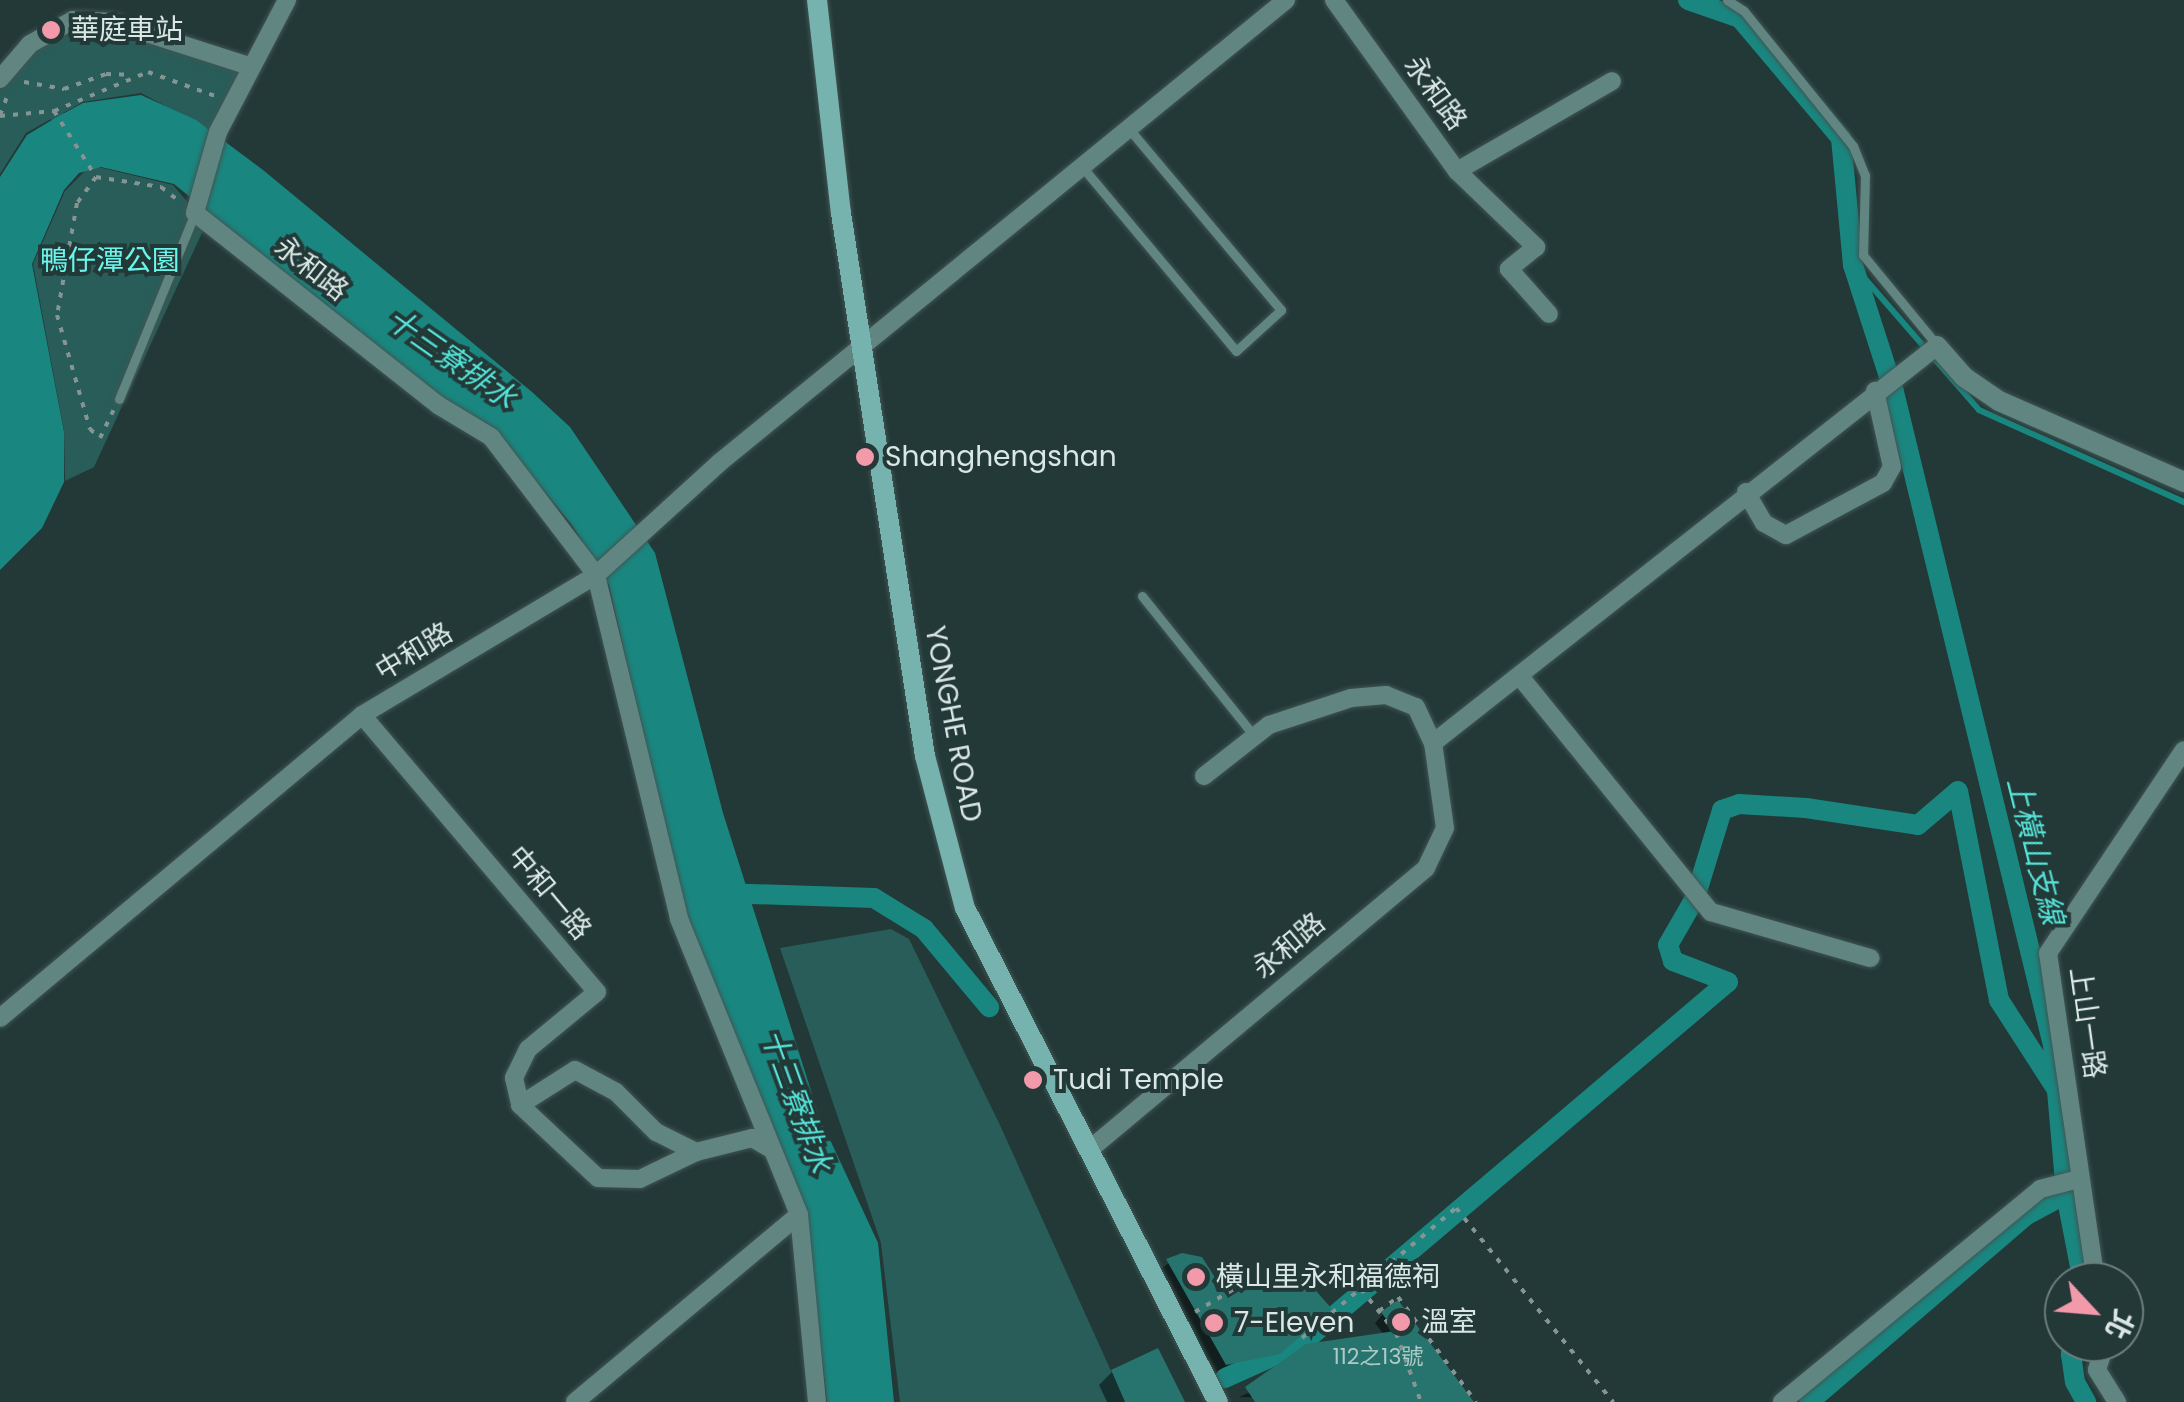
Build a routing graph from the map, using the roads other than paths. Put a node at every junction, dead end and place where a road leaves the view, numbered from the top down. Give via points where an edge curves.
1 (287, 0) edge
2 (817, 0) edge
3 (1286, 0) edge
4 (1334, 0) edge
5 (1726, 0) edge
6 (249, 66) junction
7 (4, 74) edge
8 (1612, 81) dead end
9 (1131, 131) junction
10 (1084, 170) junction
11 (1458, 171) junction
12 (196, 213) junction
13 (1548, 314) dead end
14 (862, 344) junction
15 (1937, 346) junction
16 (1880, 387) junction
17 (118, 399) road end
18 (2184, 482) edge
19 (1746, 492) junction
20 (599, 573) junction
21 (1142, 596) dead end
22 (1522, 678) junction
23 (362, 715) junction
24 (1255, 737) junction
25 (1433, 744) junction
26 (2184, 750) edge
27 (1204, 776) dead end
28 (1870, 958) dead end
29 (0, 1018) edge
30 (520, 1105) junction
31 (769, 1148) junction
32 (1089, 1150) junction
33 (696, 1152) junction
34 (2076, 1179) junction
35 (799, 1215) junction
36 (2092, 1262) edge
37 (2100, 1362) edge
38 (575, 1402) edge
39 (817, 1402) edge
40 (1218, 1402) edge
41 (1782, 1402) edge
42 (2117, 1402) edge

1 - 6 street
2 - 14 main road, YONGHE ROAD
3 - 9 street
4 - 11 street, 永和路
5 - 15 lane via 1744,10 1853,146 1865,175 1864,255
6 - 7 street via 112,22 73,20 30,44
6 - 12 street via 218,132
8 - 11 street, 永和路
9 - 10 street
9 - 10 lane via 1281,310 1236,351
10 - 14 street
11 - 13 street via 1536,247 1509,269
12 - 17 lane
12 - 20 street, 永和路 via 438,405 491,437
14 - 20 street, 中和路
14 - 32 main road, YONGHE ROAD via 925,756 965,908
15 - 16 street
15 - 18 street via 1964,377 2000,401 2067,425
16 - 19 street
16 - 19 street via 1892,467 1883,483 1786,535 1764,523
19 - 22 street
20 - 23 street, 中和路
20 - 31 street via 679,919
21 - 24 lane
22 - 25 street
22 - 28 street via 1710,912
23 - 29 street, 中和路
23 - 30 street, 中和一路 via 597,992 528,1050 514,1078
24 - 25 street, 永和路 via 1314,706 1386,696 1416,707
24 - 27 street, 永和路
25 - 32 street, 永和路 via 1445,828 1426,868
26 - 34 street, 上山一路 via 2048,953
30 - 33 street via 598,1178 640,1179
30 - 33 street via 575,1070 616,1092 656,1132
31 - 33 street via 752,1138
31 - 35 street
32 - 40 main road, YONGHE ROAD
34 - 36 street, 上山一路
34 - 41 street via 2040,1189
35 - 38 street
35 - 39 street
37 - 42 street via 2097,1370

